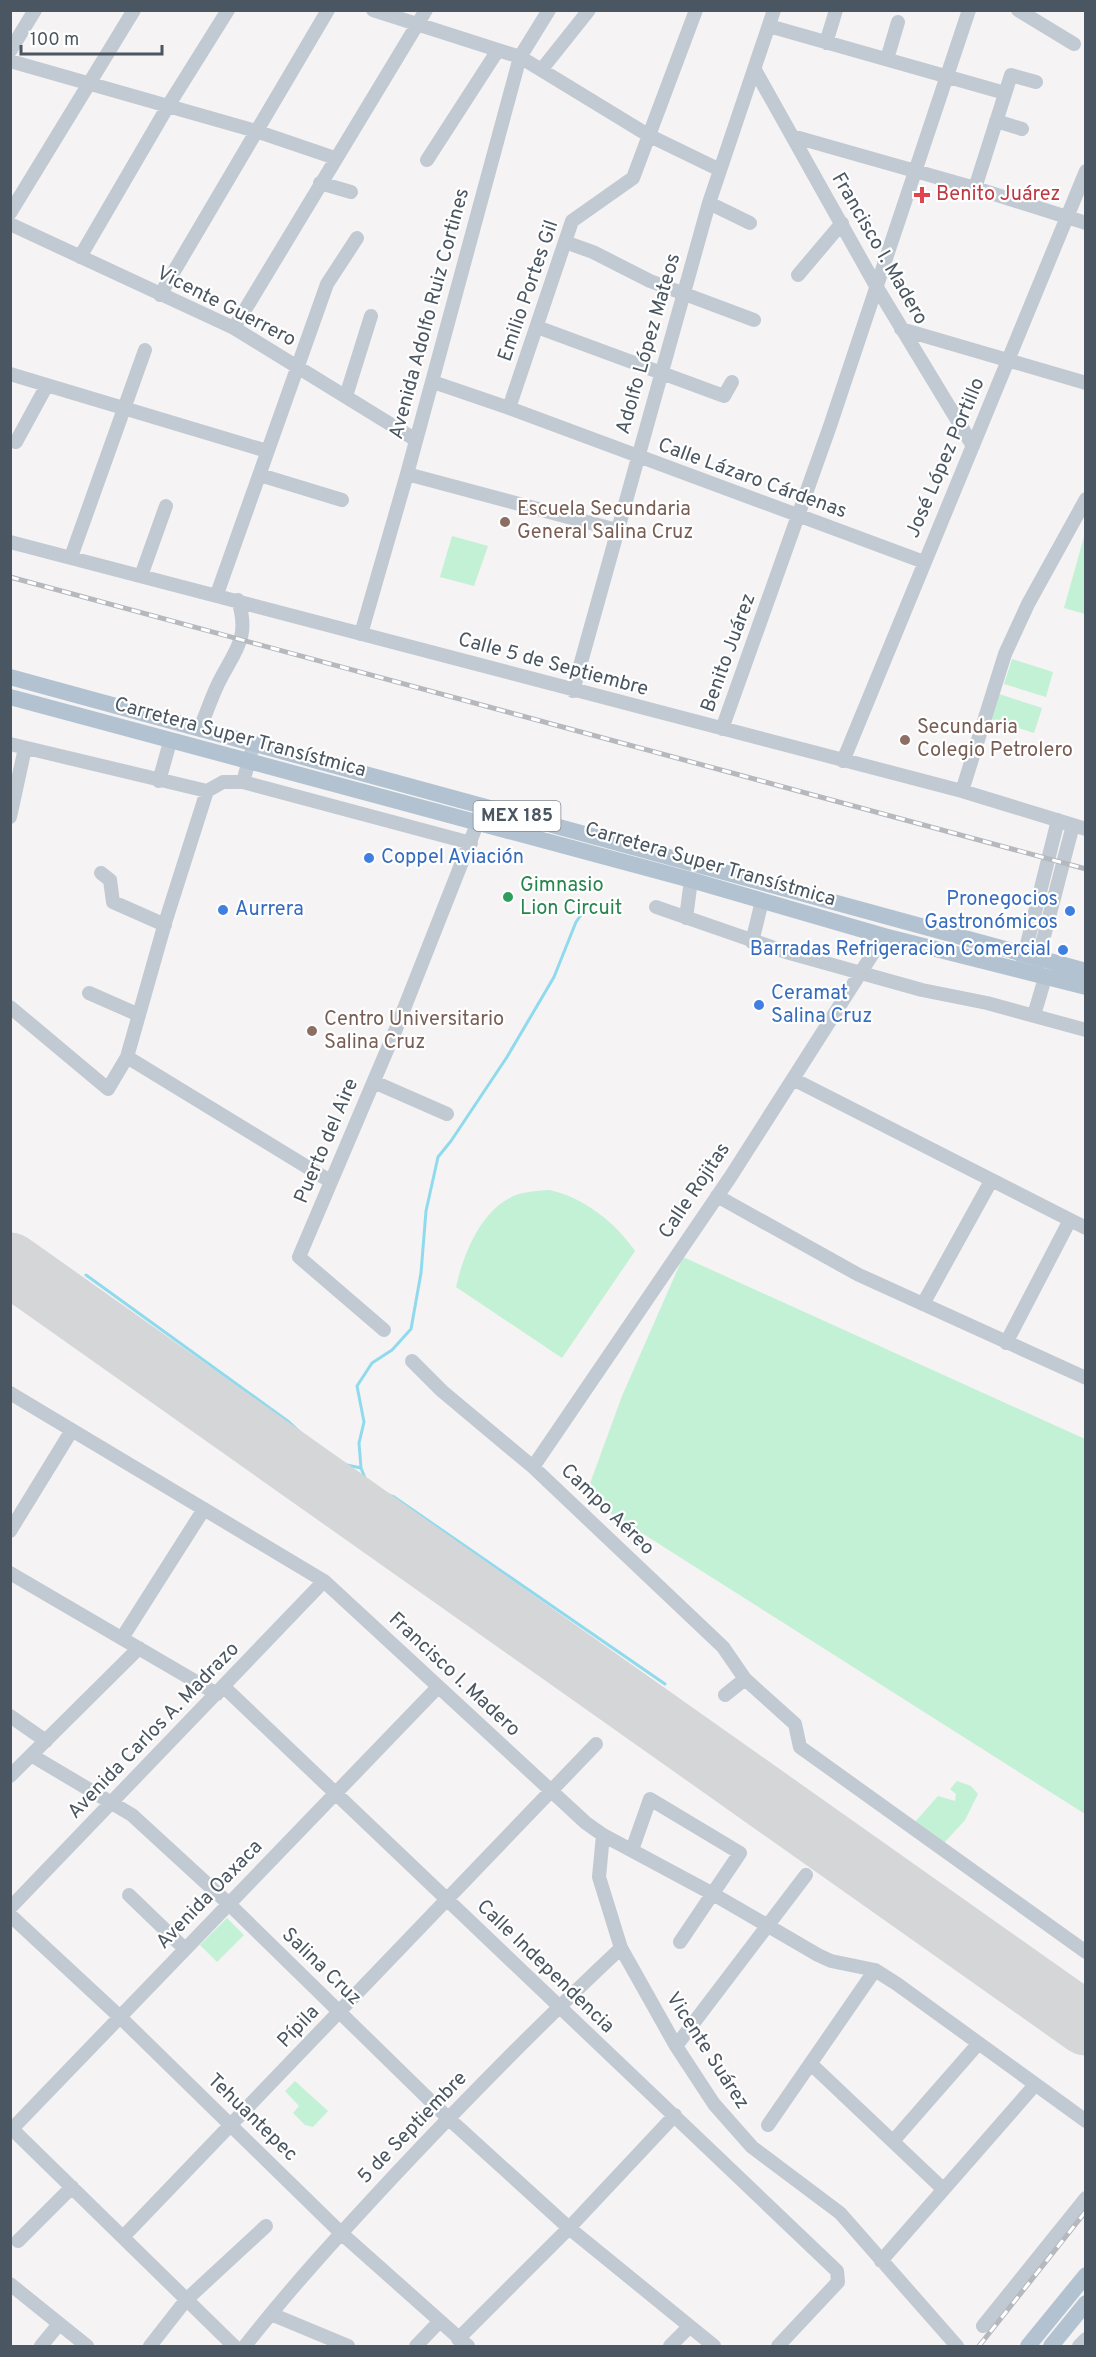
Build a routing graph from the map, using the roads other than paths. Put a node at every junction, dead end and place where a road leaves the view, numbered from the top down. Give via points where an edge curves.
1 (35, 10) edge
2 (134, 10) edge
3 (228, 10) edge
4 (328, 10) edge
5 (373, 10) edge
6 (426, 10) edge
7 (549, 10) edge
8 (589, 10) edge
9 (696, 10) edge
10 (774, 10) edge
11 (836, 10) edge
12 (969, 10) edge
13 (1018, 10) edge
14 (898, 22) dead end
15 (416, 25) junction
16 (769, 26) junction
17 (826, 43) junction
18 (1074, 44) dead end
19 (498, 50) junction
20 (10, 51) edge
21 (520, 57) junction
22 (887, 59) junction
23 (10, 61) edge
24 (542, 69) junction
25 (754, 70) junction
26 (948, 75) junction
27 (1036, 82) dead end
28 (90, 83) junction
29 (1005, 93) junction
30 (168, 106) junction
31 (996, 121) junction
32 (1022, 129) dead end
33 (256, 131) junction
34 (648, 135) junction
35 (792, 136) junction
36 (335, 158) junction
37 (427, 160) dead end
38 (720, 170) junction
39 (917, 171) junction
40 (1086, 171) edge
41 (320, 183) junction
42 (975, 188) junction
43 (351, 192) dead end
44 (709, 203) junction
45 (10, 213) edge
46 (1068, 218) junction
47 (750, 223) dead end
48 (842, 223) junction
49 (1086, 223) edge
50 (10, 224) edge
51 (357, 238) dead end
52 (565, 242) junction
53 (80, 257) junction
54 (798, 275) dead end
55 (876, 286) junction
56 (682, 294) junction
57 (160, 295) junction
58 (371, 316) dead end
59 (754, 320) dead end
60 (537, 327) junction
61 (234, 328) junction
62 (901, 329) junction
63 (145, 350) dead end
64 (1008, 362) junction
65 (298, 365) junction
66 (660, 372) junction
67 (10, 374) edge
68 (433, 382) junction
69 (732, 382) dead end
70 (1086, 383) edge
71 (47, 385) junction
72 (346, 396) junction
73 (122, 408) junction
74 (509, 408) junction
75 (416, 440) junction
76 (16, 442) dead end
77 (973, 446) junction
78 (267, 451) junction
79 (638, 458) junction
80 (407, 474) junction
81 (260, 475) junction
82 (342, 500) dead end
83 (1085, 502) edge
84 (166, 506) dead end
85 (798, 516) junction
86 (617, 530) junction
87 (10, 542) edge
88 (71, 557) junction
89 (924, 562) junction
90 (141, 576) junction
91 (217, 594) junction
92 (238, 600) junction
93 (361, 634) junction
94 (10, 677) edge
95 (573, 691) junction
96 (10, 697) edge
97 (200, 728) junction
98 (722, 729) junction
99 (170, 742) junction
100 (254, 743) junction
101 (10, 744) edge
102 (25, 748) junction
103 (843, 760) junction
104 (249, 762) junction
105 (159, 781) junction
106 (243, 782) junction
107 (207, 791) junction
108 (962, 791) junction
109 (483, 806) junction
110 (10, 817) edge
111 (1058, 820) junction
112 (478, 823) junction
113 (1079, 827) edge
114 (471, 843) junction
115 (101, 873) dead end
116 (691, 880) junction
117 (762, 901) junction
118 (656, 907) dead end
119 (686, 918) junction
120 (165, 925) junction
121 (885, 936) junction
122 (752, 942) junction
123 (1033, 967) junction
124 (860, 971) junction
125 (1086, 971) edge
126 (1086, 987) edge
127 (89, 993) dead end
128 (10, 1007) edge
129 (139, 1015) junction
130 (1034, 1015) junction
131 (1085, 1026) edge
132 (128, 1057) junction
133 (793, 1079) junction
134 (374, 1082) junction
135 (447, 1114) dead end
136 (330, 1181) junction
137 (991, 1181) junction
138 (717, 1196) junction
139 (1070, 1220) junction
140 (1086, 1227) edge
141 (923, 1304) junction
142 (384, 1330) dead end
143 (1006, 1342) junction
144 (412, 1361) dead end
145 (1086, 1378) edge
146 (10, 1393) edge
147 (72, 1430) junction
148 (533, 1467) junction
149 (204, 1509) junction
150 (10, 1531) edge
151 (10, 1573) edge
152 (324, 1581) junction
153 (122, 1638) junction
154 (139, 1648) junction
155 (745, 1679) junction
156 (438, 1687) junction
157 (220, 1690) junction
158 (725, 1695) dead end
159 (10, 1716) edge
160 (46, 1741) junction
161 (596, 1744) dead end
162 (31, 1755) junction
163 (10, 1776) edge
164 (550, 1792) junction
165 (335, 1794) junction
166 (112, 1803) junction
167 (603, 1835) junction
168 (632, 1850) junction
169 (806, 1875) dead end
170 (713, 1894) junction
171 (129, 1896) dead end
172 (448, 1901) junction
173 (229, 1904) junction
174 (10, 1908) edge
175 (10, 1915) edge
176 (768, 1927) junction
177 (680, 1942) dead end
178 (621, 1948) junction
179 (185, 1949) junction
180 (1086, 1952) edge
181 (875, 1970) junction
182 (558, 2007) junction
183 (340, 2013) junction
184 (120, 2017) junction
185 (978, 2043) junction
186 (676, 2046) junction
187 (811, 2064) junction
188 (1034, 2086) junction
189 (675, 2115) junction
190 (448, 2118) junction
191 (1086, 2121) edge
192 (231, 2125) junction
193 (768, 2125) dead end
194 (11, 2129) edge
195 (894, 2140) junction
196 (72, 2187) junction
197 (943, 2188) junction
198 (1086, 2198) edge
199 (266, 2226) dead end
200 (569, 2228) junction
201 (341, 2233) junction
202 (123, 2237) junction
203 (18, 2241) dead end
204 (881, 2261) junction
205 (1086, 2275) edge
206 (11, 2287) edge
207 (186, 2300) junction
208 (271, 2314) junction
209 (1082, 2314) edge
210 (439, 2322) junction
211 (59, 2324) junction
212 (983, 2326) dead end
213 (689, 2327) junction
214 (1086, 2339) edge
215 (463, 2343) edge
216 (41, 2346) edge
217 (87, 2346) edge
218 (150, 2346) edge
219 (234, 2346) edge
220 (245, 2346) edge
221 (348, 2346) edge
222 (416, 2346) edge
223 (670, 2346) edge
224 (714, 2346) edge
225 (778, 2346) edge
226 (957, 2346) edge
227 (1028, 2346) edge
228 (1051, 2346) edge
229 (1079, 2346) edge

1 - 20 street
2 - 28 street
3 - 30 street
4 - 33 street
5 - 15 street
6 - 15 street
7 - 21 street, Avenida Adolfo Ruiz Cortines
8 - 24 street
9 - 34 street, Emilio Portes Gil
10 - 16 street, Adolfo López Mateos
11 - 17 street
12 - 26 street, Benito Juárez
13 - 18 street
14 - 22 street
15 - 19 street
15 - 36 street
16 - 17 street
16 - 25 street, Adolfo López Mateos
17 - 22 street
19 - 21 street
19 - 37 street
21 - 24 street
21 - 68 street, Avenida Adolfo Ruiz Cortines
22 - 26 street
23 - 28 street
24 - 34 street
25 - 35 street, Francisco I. Madero
25 - 38 street, Adolfo López Mateos
26 - 29 street
26 - 39 street, Benito Juárez
27 - 29 street via 1011,75
28 - 30 street
28 - 45 street
29 - 31 street
30 - 33 street
30 - 53 street
31 - 32 street
31 - 42 street
33 - 36 street
33 - 57 street
34 - 38 street
34 - 52 street, Emilio Portes Gil via 633,178 572,221
35 - 39 street
35 - 48 street, Francisco I. Madero
36 - 41 street
38 - 44 street, Adolfo López Mateos
39 - 42 street
39 - 55 street, Benito Juárez
40 - 46 street, José López Portillo
41 - 43 street
41 - 61 street
42 - 46 street
44 - 47 street
44 - 56 street, Adolfo López Mateos
46 - 49 street
46 - 64 street, José López Portillo
48 - 54 street
48 - 55 street, Francisco I. Madero
50 - 53 street, Vicente Guerrero
51 - 65 street via 327,284
52 - 56 street
52 - 60 street, Emilio Portes Gil
53 - 57 street, Vicente Guerrero
55 - 62 street, Francisco I. Madero
55 - 85 street, Benito Juárez
56 - 59 street
56 - 66 street, Adolfo López Mateos
57 - 61 street, Vicente Guerrero
58 - 72 street
60 - 66 street
60 - 74 street, Emilio Portes Gil
61 - 65 street, Vicente Guerrero
62 - 64 street
62 - 77 street, Francisco I. Madero
63 - 73 street
64 - 70 street
64 - 77 street, José López Portillo
65 - 72 street, Vicente Guerrero
65 - 78 street
66 - 69 street via 724,396
66 - 79 street, Adolfo López Mateos
67 - 71 street
68 - 74 street, Calle Lázaro Cárdenas
68 - 75 street, Avenida Adolfo Ruiz Cortines
71 - 73 street
71 - 76 street
72 - 75 street, Vicente Guerrero
73 - 78 street
73 - 88 street
74 - 79 street, Calle Lázaro Cárdenas
75 - 80 street, Avenida Adolfo Ruiz Cortines
77 - 89 street, José López Portillo
78 - 81 street
79 - 85 street, Calle Lázaro Cárdenas
79 - 86 street, Adolfo López Mateos
80 - 86 street
80 - 93 street, Avenida Adolfo Ruiz Cortines
81 - 82 street
81 - 91 street
83 - 108 street via 1005,654
84 - 90 street
85 - 89 street, Calle Lázaro Cárdenas
85 - 98 street, Benito Juárez
86 - 95 street, Adolfo López Mateos
87 - 88 street, Calle 5 de Septiembre
88 - 90 street, Calle 5 de Septiembre
89 - 103 street, José López Portillo
90 - 91 street, Calle 5 de Septiembre
91 - 92 street, Calle 5 de Septiembre
92 - 93 street, Calle 5 de Septiembre
92 - 97 street via 242,639
93 - 95 street, Calle 5 de Septiembre
94 - 97 main road, Carretera Super Transístmica / MEX 185
95 - 98 street, Calle 5 de Septiembre
96 - 99 main road, Carretera Super Transístmica / MEX 185
97 - 100 main road, Carretera Super Transístmica / MEX 185
98 - 103 street, Calle 5 de Septiembre
99 - 104 main road, Carretera Super Transístmica / MEX 185
99 - 105 street
100 - 104 street
100 - 109 main road, Carretera Super Transístmica / MEX 185
101 - 102 street
102 - 105 street
102 - 110 street
103 - 108 street, Calle 5 de Septiembre
104 - 106 street
104 - 112 main road, Carretera Super Transístmica / MEX 185
105 - 107 street
106 - 107 street via 223,782
106 - 114 street
107 - 120 street
108 - 111 street, Calle 5 de Septiembre
109 - 112 street, Puerto del Aire
109 - 123 main road, Carretera Super Transístmica / MEX 185
111 - 113 street, Calle 5 de Septiembre
111 - 123 street
112 - 114 street, Puerto del Aire
112 - 116 main road, Carretera Super Transístmica / MEX 185
113 - 123 street
114 - 134 street, Puerto del Aire
115 - 120 street via 110,880 113,902
116 - 117 main road, Carretera Super Transístmica / MEX 185
116 - 119 street
117 - 121 main road, Carretera Super Transístmica / MEX 185
117 - 122 street
118 - 119 street
119 - 122 street
120 - 129 street
121 - 123 main road, Carretera Super Transístmica / MEX 185
121 - 124 street, Calle Rojitas
122 - 124 street
123 - 125 main road, MEX 185
123 - 126 main road, Carretera Super Transístmica / MEX 185
123 - 130 street
124 - 130 street via 922,990
124 - 133 street, Calle Rojitas
127 - 129 street
128 - 132 street via 108,1089
129 - 132 street
130 - 131 street
132 - 136 street
133 - 137 street
133 - 138 street, Calle Rojitas
134 - 135 street
134 - 136 street, Puerto del Aire
136 - 142 street, Puerto del Aire via 299,1257
137 - 139 street
137 - 141 street
138 - 141 street via 859,1275
138 - 148 street, Calle Rojitas
139 - 140 street
139 - 143 street
141 - 143 street
143 - 145 street
144 - 148 street, Campo Aéreo
146 - 147 street, Francisco I. Madero
147 - 149 street, Francisco I. Madero
147 - 150 street
148 - 155 street, Campo Aéreo via 723,1647
149 - 152 street, Francisco I. Madero
149 - 153 street
151 - 153 street, Calle Independencia
152 - 156 street, Francisco I. Madero
152 - 157 street, Avenida Carlos A. Madrazo
153 - 154 street, Calle Independencia
154 - 157 street, Calle Independencia
154 - 160 street
155 - 158 street
155 - 180 street, Campo Aéreo via 795,1724 800,1747
156 - 164 street, Francisco I. Madero
156 - 165 street, Avenida Oaxaca
157 - 165 street, Calle Independencia
157 - 166 street, Avenida Carlos A. Madrazo
159 - 160 street
160 - 162 street
161 - 164 street, Pípila
162 - 163 street
162 - 166 street, Salina Cruz
164 - 167 street, Francisco I. Madero
164 - 172 street, Pípila
165 - 172 street, Calle Independencia
165 - 173 street, Avenida Oaxaca
166 - 173 street, Salina Cruz via 132,1815
166 - 174 street, Avenida Carlos A. Madrazo
167 - 168 street, Francisco I. Madero
167 - 178 street, Vicente Suárez via 599,1877
168 - 170 street, Francisco I. Madero
168 - 170 street via 647,1801 654,1800 740,1852
169 - 176 street
170 - 176 street, Francisco I. Madero
170 - 177 street
171 - 179 street
172 - 182 street, Calle Independencia
172 - 183 street, Pípila
173 - 179 street, Avenida Oaxaca
173 - 183 street, Salina Cruz
175 - 184 street, Tehuantepec
176 - 181 street, Francisco I. Madero via 831,1961
176 - 186 street
178 - 182 street, 5 de Septiembre
178 - 186 street, Vicente Suárez
179 - 184 street, Avenida Oaxaca
181 - 185 street
181 - 187 street
182 - 189 street, Calle Independencia
182 - 190 street, 5 de Septiembre
183 - 190 street, Salina Cruz
183 - 192 street, Pípila
184 - 192 street, Tehuantepec
184 - 194 street, Avenida Oaxaca
185 - 188 street
185 - 195 street
186 - 204 street, Vicente Suárez via 714,2104 752,2147 840,2212
187 - 193 street
187 - 195 street
188 - 191 street
188 - 197 street
189 - 200 street
189 - 225 street, Calle Independencia via 837,2271 837,2282
190 - 200 street, Salina Cruz
190 - 201 street, 5 de Septiembre
192 - 201 street, Tehuantepec
192 - 202 street, Pípila
194 - 196 street
195 - 197 street
196 - 202 street
196 - 203 street
197 - 204 street
198 - 212 street
199 - 207 street
200 - 213 street, Salina Cruz
200 - 215 street
201 - 208 street, 5 de Septiembre
201 - 210 street, Tehuantepec
202 - 207 street
204 - 226 street, Vicente Suárez
205 - 227 main road
206 - 211 street
207 - 218 street
207 - 219 street
208 - 220 street, 5 de Septiembre
208 - 221 street
209 - 228 main road
210 - 215 street, Tehuantepec
210 - 222 street
211 - 216 street
211 - 217 street
213 - 223 street
213 - 224 street, Salina Cruz
214 - 229 street

